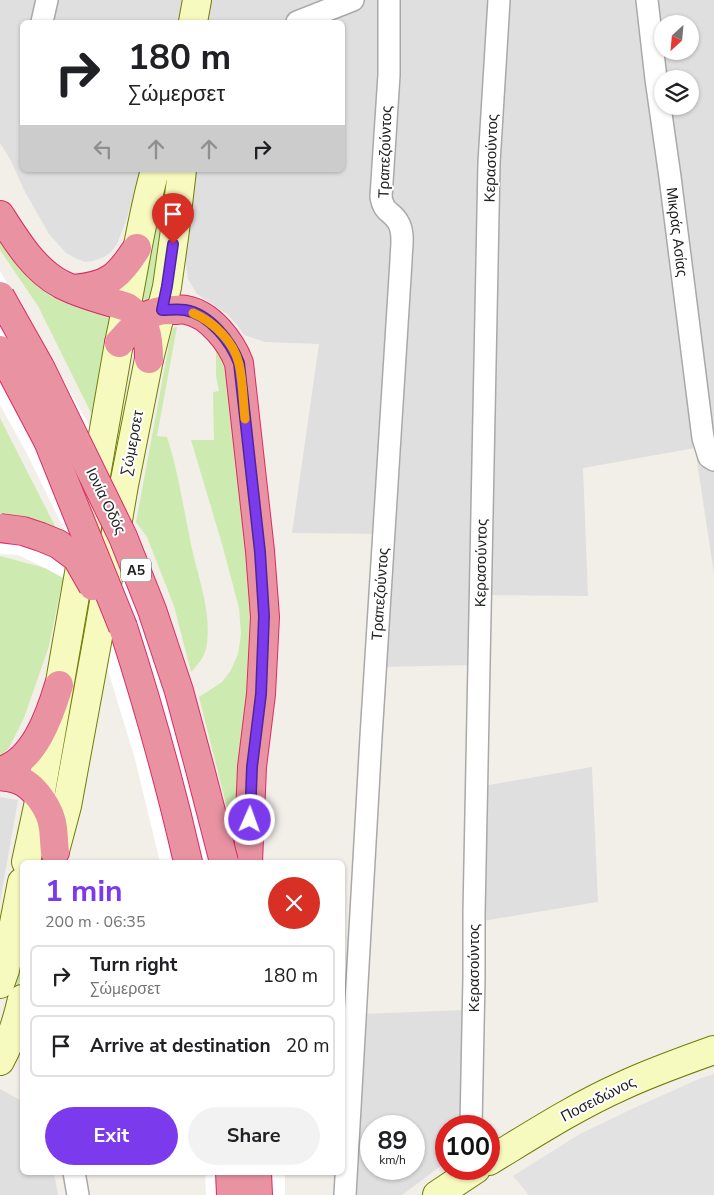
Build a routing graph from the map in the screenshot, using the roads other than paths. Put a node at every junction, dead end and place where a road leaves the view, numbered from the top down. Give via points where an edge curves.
1 (47, 0) edge
2 (197, 0) edge
3 (353, 0) edge
4 (389, 0) edge
5 (499, 0) edge
6 (647, 0) edge
7 (42, 20) edge
8 (193, 20) edge
9 (301, 20) edge
10 (154, 172) edge
11 (182, 172) edge
12 (0, 215) edge
13 (137, 248) junction
14 (73, 289) junction
15 (0, 296) edge
16 (143, 312) junction
17 (119, 343) joint
18 (0, 350) edge
19 (149, 359) joint
20 (714, 460) edge
21 (0, 528) edge
22 (123, 627) junction
23 (59, 685) junction
24 (0, 771) edge
25 (0, 776) edge
26 (40, 797) junction
27 (54, 857) edge
28 (26, 860) edge
29 (188, 860) edge
30 (224, 860) edge
31 (248, 860) edge
32 (20, 892) edge
33 (0, 984) edge
34 (19, 1029) edge
35 (714, 1050) edge
36 (0, 1061) edge
37 (471, 1115) edge
38 (500, 1154) edge
39 (75, 1175) edge
40 (230, 1175) edge
41 (258, 1175) edge
42 (459, 1180) edge
43 (78, 1195) edge
44 (231, 1195) edge
45 (258, 1195) edge
46 (345, 1195) edge
47 (437, 1195) edge

1 - 7 street
2 - 8 street
3 - 9 street
4 - 46 street, Τραπεζούντος via 381,197 382,205 398,221 402,232
5 - 37 street, Κερασούντος via 489,183
6 - 20 street, Μικράς Ασίας via 704,438 709,457
10 - 13 street
11 - 16 street via 167,286
12 - 14 highway via 39,267 60,284
13 - 14 highway via 115,277 93,286
13 - 16 street
14 - 16 highway
15 - 30 highway, Ιονία Οδός / Α5, bridge via 40,367 127,546 178,691
16 - 17 highway
16 - 19 highway
16 - 31 highway via 186,310 203,317 234,350 239,363 264,616
17 - 23 street, Σώμερσετ
18 - 22 highway, Ιονία Οδός / Α5, bridge via 48,441
19 - 27 street, Σώμερσετ
21 - 22 highway, bridge via 41,537 58,544 77,558 105,607
22 - 29 highway, Ιονία Οδός / Α5 via 158,742
23 - 24 highway via 36,741 22,759
23 - 26 street, Σώμερσετ
25 - 26 highway via 26,783
26 - 27 highway via 53,827
26 - 28 street, Σώμερσετ
32 - 33 street
34 - 36 street
35 - 38 street, Ποσειδώνος via 620,1087
39 - 43 street
40 - 44 highway
41 - 45 highway
42 - 47 street, Ποσειδώνος

